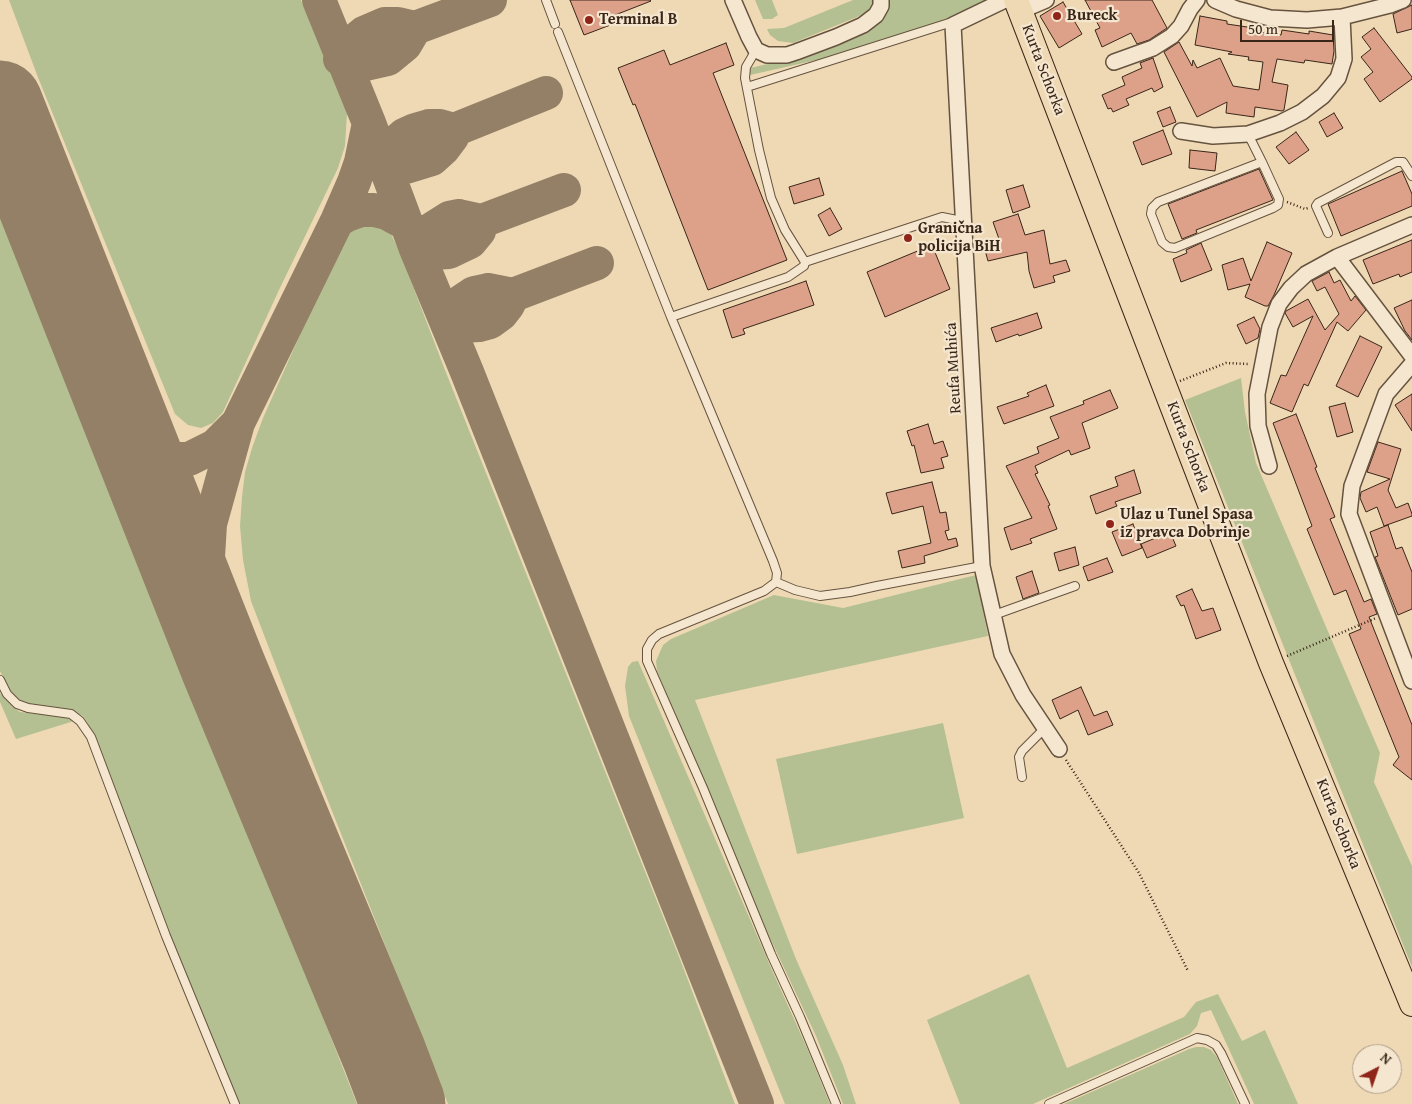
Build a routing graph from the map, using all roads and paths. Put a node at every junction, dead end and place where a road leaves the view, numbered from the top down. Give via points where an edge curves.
1 (546, 0) edge
2 (733, 0) edge
3 (881, 0) edge
4 (1046, 0) edge
5 (1197, 0) edge
6 (1215, 0) edge
7 (1403, 0) edge
8 (1014, 4) edge
9 (1342, 17) junction
10 (953, 25) junction
11 (756, 50) junction
12 (1114, 62) dead end
13 (747, 87) junction
14 (1181, 131) dead end
15 (1248, 134) junction
16 (1262, 162) junction
17 (1412, 176) edge
18 (1279, 199) junction
19 (1318, 203) junction
20 (964, 218) junction
21 (1412, 225) edge
22 (1328, 233) dead end
23 (1337, 257) junction
24 (805, 262) junction
25 (671, 317) junction
26 (1412, 356) edge
27 (1412, 364) edge
28 (1262, 367) junction
29 (1165, 387) junction
30 (1269, 466) dead end
31 (982, 566) junction
32 (776, 582) junction
33 (1075, 586) dead end
34 (1386, 614) junction
35 (994, 615) junction
36 (1406, 645) edge
37 (1272, 663) junction
38 (0, 680) edge
39 (1412, 681) edge
40 (1045, 728) junction
41 (1059, 749) joint
42 (1022, 777) dead end
43 (1188, 971) dead end
44 (1412, 1004) edge
45 (235, 1104) edge
46 (836, 1104) edge
47 (1050, 1104) edge
48 (1245, 1104) edge

1 - 25 lane
2 - 11 street
3 - 11 street via 876,15 836,37 787,55 767,55
4 - 8 street
5 - 12 street via 1172,36 1153,48
6 - 9 street via 1270,18 1308,20
7 - 9 street
8 - 10 street
8 - 29 main road, Kurta Schorka
9 - 15 street via 1344,59 1338,78 1302,112
10 - 13 lane via 949,23
10 - 20 street, Reufa Muhića
11 - 13 lane via 746,67
13 - 24 lane via 771,198 785,230
14 - 15 street via 1213,136
15 - 16 lane
16 - 18 lane
16 - 18 lane via 1158,202 1151,214 1162,242 1175,248 1274,208
17 - 19 lane via 1403,162 1396,162
18 - 19 path via 1305,209
19 - 22 lane via 1316,206
20 - 24 lane via 942,217
20 - 31 street, Reufa Muhića
21 - 23 street
23 - 26 street
23 - 28 street via 1306,274 1279,304 1270,327
24 - 25 lane via 788,277
25 - 32 lane via 773,561
27 - 34 street via 1386,394 1352,486 1349,514
28 - 29 path via 1226,363
28 - 30 street via 1257,394 1258,426
29 - 37 main road, Kurta Schorka
31 - 32 lane via 820,596
31 - 35 street, Reufa Muhića
32 - 46 lane via 764,591 659,634 647,650 647,661
33 - 35 lane
34 - 36 street
34 - 37 path
35 - 40 street, Reufa Muhića via 1002,654
36 - 39 street
37 - 44 main road, Kurta Schorka
38 - 45 lane via 17,704 71,714 80,720 91,737 166,936
40 - 41 street, Reufa Muhića
40 - 42 lane via 1019,756
41 - 43 path via 1139,873
47 - 48 lane via 1197,1038 1216,1045

